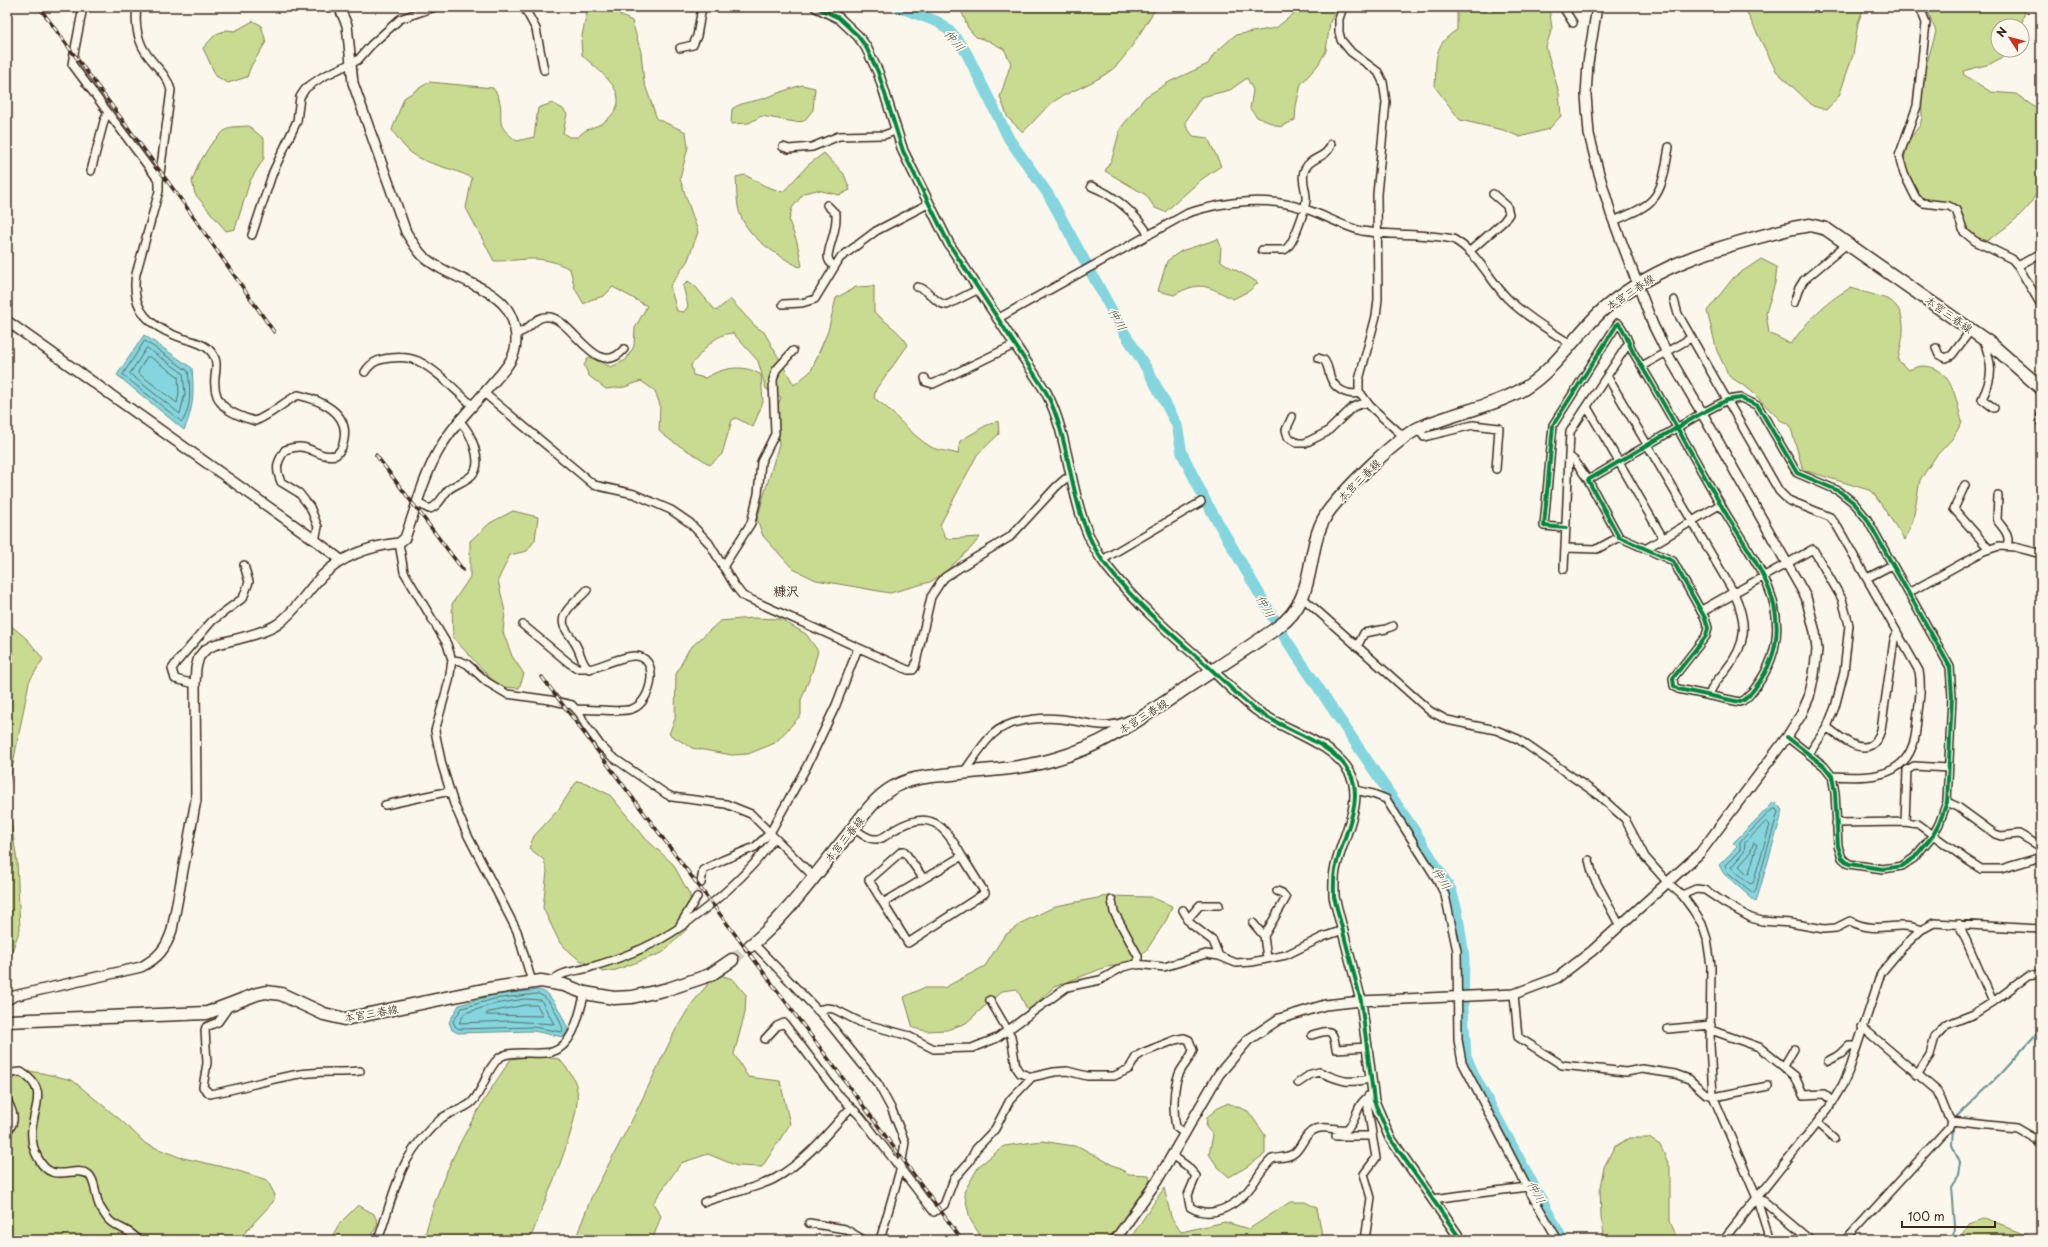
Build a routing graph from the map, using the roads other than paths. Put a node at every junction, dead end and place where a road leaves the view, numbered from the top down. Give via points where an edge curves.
1 (83, 7) edge
2 (137, 7) edge
3 (340, 7) edge
4 (435, 7) edge
5 (524, 7) edge
6 (702, 7) edge
7 (816, 7) edge
8 (1343, 7) edge
9 (1563, 7) edge
10 (1598, 7) edge
11 (1920, 7) edge
12 (1573, 23) dead end
13 (680, 48) dead end
14 (350, 64) junction
15 (544, 70) dead end
16 (108, 112) junction
17 (895, 131) junction
18 (1331, 144) dead end
19 (783, 147) dead end
20 (1669, 147) dead end
21 (91, 171) dead end
22 (159, 181) junction
23 (1091, 186) dead end
24 (1493, 194) dead end
25 (928, 204) junction
26 (827, 205) dead end
27 (1305, 208) junction
28 (1614, 221) junction
29 (1377, 233) junction
30 (252, 235) dead end
31 (1149, 235) junction
32 (1848, 243) junction
33 (1262, 250) dead end
34 (1470, 252) junction
35 (2041, 253) edge
36 (834, 266) junction
37 (2018, 266) junction
38 (1638, 284) junction
39 (917, 287) dead end
40 (977, 290) junction
41 (1674, 300) dead end
42 (1794, 303) dead end
43 (783, 304) dead end
44 (2041, 304) edge
45 (997, 319) junction
46 (7, 321) edge
47 (1971, 330) junction
48 (515, 333) junction
49 (1691, 338) junction
50 (1983, 338) junction
51 (1570, 344) junction
52 (1628, 344) junction
53 (1014, 345) junction
54 (1936, 348) dead end
55 (624, 349) dead end
56 (793, 351) dead end
57 (1666, 352) junction
58 (1318, 358) dead end
59 (1642, 366) junction
60 (365, 372) dead end
61 (1607, 376) junction
62 (925, 378) dead end
63 (2041, 388) edge
64 (484, 393) junction
65 (1360, 393) junction
66 (1727, 400) junction
67 (1366, 402) junction
68 (473, 406) junction
69 (1587, 407) junction
70 (1994, 408) dead end
71 (1702, 412) junction
72 (2041, 415) edge
73 (1292, 417) dead end
74 (459, 421) junction
75 (2041, 423) edge
76 (1677, 428) junction
77 (1419, 429) junction
78 (1404, 437) junction
79 (1649, 445) junction
80 (1569, 456) junction
81 (1619, 461) junction
82 (1496, 469) dead end
83 (1071, 479) junction
84 (1588, 480) junction
85 (1965, 485) dead end
86 (1998, 496) dead end
87 (1201, 502) dead end
88 (418, 503) junction
89 (1721, 504) junction
90 (1692, 521) junction
91 (1566, 528) junction
92 (1618, 537) junction
93 (1663, 538) junction
94 (315, 540) junction
95 (399, 544) junction
96 (2007, 546) junction
97 (1565, 548) junction
98 (1647, 548) junction
99 (1989, 549) junction
100 (2041, 554) edge
101 (341, 560) junction
102 (1102, 560) junction
103 (1788, 563) junction
104 (244, 565) dead end
105 (1892, 565) junction
106 (723, 568) junction
107 (1564, 568) dead end
108 (1762, 577) junction
109 (1867, 578) junction
110 (587, 590) dead end
111 (1910, 592) junction
112 (1734, 593) junction
113 (1303, 598) junction
114 (1702, 611) junction
115 (523, 625) dead end
116 (1393, 626) dead end
117 (1897, 632) junction
118 (1358, 647) junction
119 (858, 648) junction
120 (452, 660) junction
121 (586, 668) junction
122 (1213, 671) junction
123 (195, 684) junction
124 (1709, 696) junction
125 (576, 709) junction
126 (1139, 719) junction
127 (1827, 727) junction
128 (1787, 737) junction
129 (1809, 754) junction
130 (1948, 768) junction
131 (964, 772) junction
132 (1832, 776) junction
133 (1355, 790) junction
134 (450, 791) junction
135 (1947, 802) junction
136 (385, 805) dead end
137 (1905, 822) junction
138 (1836, 823) junction
139 (853, 828) junction
140 (772, 835) junction
141 (1934, 835) junction
142 (2041, 847) edge
143 (962, 856) junction
144 (2041, 857) edge
145 (1589, 860) dead end
146 (813, 876) junction
147 (923, 878) junction
148 (701, 883) tunnel mouth
149 (1668, 883) junction
150 (1277, 891) dead end
151 (1682, 895) junction
152 (697, 897) tunnel mouth
153 (1112, 900) dead end
154 (884, 903) junction
155 (1219, 905) dead end
156 (1183, 910) dead end
157 (1187, 920) junction
158 (1253, 923) dead end
159 (1959, 924) junction
160 (1620, 926) junction
161 (679, 927) junction
162 (2041, 929) edge
163 (1343, 930) junction
164 (1921, 930) junction
165 (1264, 936) junction
166 (752, 945) joint
167 (1219, 956) junction
168 (1267, 958) junction
169 (732, 960) tunnel mouth
170 (1138, 965) junction
171 (2041, 974) edge
172 (532, 982) junction
173 (552, 982) junction
174 (585, 993) junction
175 (1514, 994) junction
176 (1458, 996) junction
177 (7, 1000) edge
178 (990, 1000) dead end
179 (1360, 1001) junction
180 (1993, 1002) junction
181 (230, 1005) junction
182 (817, 1010) junction
183 (7, 1021) edge
184 (1711, 1027) junction
185 (1862, 1027) junction
186 (1668, 1030) dead end
187 (1007, 1031) junction
188 (1312, 1035) dead end
189 (765, 1039) dead end
190 (1857, 1046) junction
191 (1367, 1047) junction
192 (1794, 1049) dead end
193 (1828, 1061) dead end
194 (1784, 1066) junction
195 (360, 1071) dead end
196 (1917, 1075) junction
197 (1032, 1077) junction
198 (7, 1078) edge
199 (1370, 1080) junction
200 (1298, 1083) dead end
201 (1768, 1086) dead end
202 (1370, 1095) junction
203 (1713, 1096) junction
204 (7, 1100) edge
205 (1833, 1102) junction
206 (851, 1107) junction
207 (1951, 1121) junction
208 (1817, 1123) junction
209 (7, 1130) edge
210 (1185, 1134) junction
211 (1336, 1136) dead end
212 (1372, 1136) junction
213 (1834, 1138) dead end
214 (2041, 1142) edge
215 (1172, 1156) junction
216 (900, 1167) junction
217 (1527, 1187) junction
218 (1756, 1197) junction
219 (1432, 1199) junction
220 (704, 1202) dead end
221 (809, 1223) dead end
222 (138, 1240) edge
223 (378, 1240) edge
224 (864, 1240) edge
225 (880, 1240) edge
226 (1115, 1240) edge
227 (1366, 1240) edge
228 (1461, 1240) edge
229 (1558, 1240) edge
230 (1722, 1240) edge
231 (1770, 1240) edge
232 (1810, 1240) edge
233 (1846, 1240) edge

1 - 16 street via 72,64
2 - 22 street via 136,27 143,48 165,76 171,90
3 - 14 street via 347,25
4 - 14 street via 400,20 358,60
5 - 15 street via 536,29
6 - 13 street via 693,45
7 - 17 street via 839,18 866,47 878,72
8 - 29 street via 1339,19 1341,40 1351,52 1378,72 1385,90 1377,194
9 - 12 street
10 - 28 street via 1588,63 1586,115 1592,150
11 - 37 street via 1926,23 1925,45 1917,106 1899,156 1904,174 1916,198 1923,203 1948,206 1956,210 1964,232 1975,241 2008,255
14 - 30 street via 311,84 302,94 297,121 273,172
14 - 48 street via 353,83 400,218 416,248 435,265 486,291 502,303 511,318
16 - 21 street
16 - 22 street
17 - 19 street via 884,135 839,136 812,147
17 - 25 street
18 - 27 street via 1324,154 1309,161 1303,171
20 - 28 street via 1656,196 1646,205
22 - 94 street via 158,196 134,285 135,297 143,314 154,325 204,346 211,352 217,364 214,388 216,397 232,413 255,421 268,416 298,395 322,404 335,412 343,422 346,430 342,448 336,455 322,455 310,448 295,446 285,450 276,468 281,482 299,493 310,507 318,527
23 - 31 street via 1115,198 1134,214
24 - 34 street via 1507,206 1508,214 1504,221
25 - 36 street via 876,231 840,258
25 - 40 street via 948,244
26 - 36 street via 836,214 836,229 828,257
27 - 29 street via 1345,227
27 - 31 street via 1267,202 1231,203 1188,214
27 - 33 street via 1287,249
28 - 38 street
29 - 34 street via 1448,238 1464,245
29 - 65 street via 1378,299 1376,316 1358,380
31 - 45 street
32 - 38 main road, 本宮三春線 via 1817,226 1793,228 1694,256
32 - 42 street via 1804,280
32 - 47 main road, 本宮三春線
34 - 51 street via 1508,298
35 - 37 street
36 - 43 street via 815,299 796,304
37 - 44 street
38 - 51 main road, 本宮三春線 via 1605,308
38 - 57 street via 1647,312
39 - 40 street via 939,302 947,304
40 - 45 street
41 - 49 street via 1678,314
45 - 53 street
46 - 94 street
47 - 50 main road, 本宮三春線
47 - 54 street via 1952,355 1946,358 1939,355
48 - 55 street via 523,331 539,318 549,317 560,322 596,354 608,358
48 - 64 street via 514,352 509,365
49 - 57 street
49 - 66 street
50 - 63 main road, 本宮三春線
50 - 70 street via 1992,373 1990,384 1982,399
51 - 77 main road, 本宮三春線 via 1539,377 1514,394
52 - 59 street
52 - 61 street
52 - 91 street via 1618,323 1553,425 1544,526
53 - 62 street via 933,384 926,382
53 - 83 street via 1050,399 1059,423
56 - 106 street via 776,370 773,380 775,434 761,462 758,494 751,523
57 - 59 street
57 - 71 street
58 - 65 street via 1326,363 1333,383 1347,393
59 - 76 street
60 - 68 street via 374,362 385,358 417,360
61 - 69 street
61 - 79 street
64 - 68 street
64 - 106 street via 594,485 634,494 679,514 709,543
65 - 67 street
66 - 71 street
66 - 105 street via 1741,398 1758,406 1794,470 1804,478 1839,491 1850,499 1867,519
66 - 109 street via 1779,491 1788,500 1830,517
67 - 73 street via 1353,407 1327,432 1305,443 1297,443 1288,437 1286,430
67 - 78 street
68 - 74 street
69 - 80 street via 1570,432
69 - 81 street
71 - 76 street
71 - 103 street
72 - 75 street
74 - 88 street via 434,460
74 - 88 street via 475,448 475,471 449,490 434,508 429,509
76 - 79 street
76 - 89 street
77 - 78 main road, 本宮三春線
77 - 82 street via 1424,437 1473,425 1499,428
78 - 113 main road, 本宮三春線 via 1351,487 1326,516 1319,533
79 - 81 street
79 - 90 street
80 - 84 street
80 - 91 street
81 - 84 street
81 - 93 street
83 - 102 street via 1081,516
83 - 119 street via 1065,479 1056,487 1005,541 979,555 940,583 930,597 916,667 913,670
84 - 92 street
85 - 99 street via 1954,509
86 - 96 street via 1997,520 2008,534
87 - 102 street
88 - 95 street via 405,538
89 - 90 street
89 - 108 street
90 - 93 street
90 - 112 street
91 - 97 street
92 - 97 street via 1597,549
92 - 98 street
93 - 98 street
94 - 101 street
95 - 101 street via 384,545
95 - 120 street via 404,572 447,644
96 - 99 street
96 - 100 street
97 - 107 street
98 - 114 street via 1673,561
99 - 111 street
101 - 123 street via 321,576 294,610 276,625 205,650 199,657
102 - 122 street via 1130,594
103 - 108 street
103 - 127 street via 1813,549 1846,609 1849,625 1844,672
103 - 128 street via 1806,597 1817,650 1809,697
104 - 123 street via 249,582 242,598 212,621 172,669 175,679
105 - 109 street
105 - 111 street
106 - 119 street via 743,596
108 - 112 street
108 - 124 street via 1772,598 1777,621 1776,640 1768,667 1743,701
109 - 117 street
110 - 121 street via 567,609 563,619 564,626
111 - 130 street via 1950,667 1952,697
112 - 114 street
112 - 124 street via 1743,618 1742,643 1735,657 1711,688
113 - 118 street
113 - 122 main road, 本宮三春線 via 1286,622
114 - 124 street via 1708,626 1706,636 1673,678 1672,683 1678,689
115 - 121 street via 570,664 577,668
116 - 118 street via 1386,630 1364,633
117 - 127 street via 1882,730 1877,739 1869,745 1856,747 1845,742
117 - 132 street via 1916,662 1921,680 1912,747 1897,767 1884,774
118 - 149 street via 1430,711 1446,720 1496,730 1518,739 1604,798 1625,819 1645,857
119 - 140 street via 836,705
120 - 125 street via 467,664 487,682 507,694 550,700 572,705
120 - 134 street via 435,730 437,747
121 - 125 street via 634,656 642,657 651,670 649,691 645,699 633,709
122 - 126 main road, 本宮三春線
122 - 133 street via 1256,710 1338,757 1350,774
123 - 177 street via 196,800 168,942 157,958 141,967 14,996
125 - 140 street via 588,729 611,756 666,794 735,806 751,814
126 - 131 main road, 本宮三春線 via 1087,749 1064,757 1032,764
126 - 131 street via 1131,718 1122,723 1102,726 1053,718 1012,723 993,734
127 - 129 street
128 - 129 street
128 - 149 street via 1700,853
129 - 132 street
130 - 135 street
130 - 137 street via 1914,766 1907,770
131 - 139 main road, 本宮三春線 via 902,782 877,799
132 - 138 street
133 - 163 street via 1334,881 1334,897
133 - 176 street via 1386,799 1438,881 1445,895 1455,937
134 - 136 street
134 - 172 street via 468,836 517,930
135 - 141 street
135 - 142 street via 1995,834 2018,834
137 - 138 street
137 - 141 street via 1918,824
138 - 141 street via 1842,858 1849,864 1863,868 1883,869 1902,866 1914,858
139 - 143 street via 870,838 878,839 909,822 929,821 949,833
139 - 146 main road, 本宮三春線
140 - 146 street
140 - 148 street via 754,847 704,870
140 - 161 street via 766,849 732,886
141 - 144 street via 1981,869 2001,868
143 - 147 street
143 - 154 street via 985,893 908,943
145 - 160 street via 1593,876
146 - 166 main road, 本宮三春線
147 - 154 street
147 - 154 street via 908,854 902,851 869,880
149 - 151 street
149 - 160 street
150 - 165 street via 1286,898
151 - 164 street via 1696,889 1705,890 1751,918 1762,921 1824,929 1836,928 1850,921 1873,929 1910,925
151 - 184 street via 1702,924 1707,938 1711,966
152 - 161 street
153 - 170 street via 1114,912 1138,956
155 - 157 street via 1200,905
156 - 157 street
157 - 167 street via 1213,941
158 - 165 street
159 - 162 street
159 - 164 street via 1934,923
159 - 180 street
160 - 175 street via 1557,978
161 - 173 street via 635,952 561,975
163 - 168 street via 1286,955
163 - 179 street
164 - 185 street via 1895,955 1881,973
165 - 168 street
166 - 182 street
167 - 168 street via 1236,963
167 - 170 street via 1206,954 1164,967
169 - 174 main road, 本宮三春線 via 710,975 650,994 614,998
170 - 187 street via 1123,967 1100,980 1067,987
171 - 180 street via 2028,976
172 - 173 main road, 本宮三春線
172 - 181 main road, 本宮三春線 via 345,1019 332,1017 275,992 257,994
173 - 174 main road, 本宮三春線
174 - 223 street via 572,1034 564,1046 554,1052 514,1053 498,1059 472,1102 443,1118 415,1148 397,1178
175 - 176 street
175 - 203 street via 1518,1038 1562,1065 1626,1072 1642,1069 1675,1074 1689,1079 1706,1094
176 - 179 street
176 - 217 street via 1458,1040 1462,1062
178 - 187 street
179 - 191 street
179 - 210 street via 1325,1005 1279,1019 1258,1032 1239,1048 1220,1074
180 - 196 street via 1974,1014 1946,1025 1935,1038 1930,1055
181 - 183 main road, 本宮三春線 via 207,1013 194,1014
181 - 195 street via 218,1022 206,1027 205,1030 207,1063 202,1082 203,1088 210,1094 295,1075
182 - 187 street via 834,1009 862,1023 906,1035 934,1049 972,1048
182 - 216 street via 878,1084 887,1101 905,1142
184 - 186 street
184 - 194 street via 1759,1047
184 - 203 street
185 - 190 street
185 - 196 street
187 - 197 street via 1013,1041 1016,1067 1020,1073
188 - 191 street via 1331,1031 1334,1034 1336,1050
189 - 206 street via 777,1026 784,1023 837,1093
190 - 193 street via 1850,1046
190 - 205 street via 1843,1084
191 - 199 street
192 - 194 street
194 - 205 street via 1795,1076 1803,1095 1824,1094
196 - 207 street via 1936,1090
197 - 210 street via 1067,1071 1087,1076 1114,1076 1129,1069 1142,1052 1184,1038 1189,1040 1193,1050 1189,1061 1179,1073 1174,1106 1176,1127
197 - 216 street via 1010,1100 995,1129 976,1149 969,1162 954,1179 944,1205 934,1212
198 - 222 street via 11,1073 21,1072 29,1078 39,1095 32,1140 34,1151 42,1165 63,1175 86,1173 94,1181 96,1199 110,1222 134,1234
199 - 200 street via 1348,1083 1319,1072
199 - 202 street
201 - 203 street
202 - 212 street via 1368,1109
202 - 215 street via 1361,1103 1352,1124 1346,1129 1327,1127 1314,1130 1304,1138 1292,1155 1272,1159 1247,1191 1222,1211 1205,1213 1190,1207 1188,1195 1196,1176
202 - 219 street via 1390,1138
203 - 218 street
204 - 209 street via 14,1114 11,1126
205 - 208 street
206 - 216 street
206 - 220 street via 822,1140 780,1176
207 - 214 street via 2018,1128
207 - 233 street
208 - 213 street
208 - 218 street
210 - 215 street
211 - 212 street
212 - 227 street via 1376,1158 1364,1174 1370,1198
215 - 226 street
216 - 225 street
217 - 219 street
217 - 229 street
218 - 230 street
218 - 231 street
218 - 232 street
219 - 228 street
221 - 224 street via 845,1229

